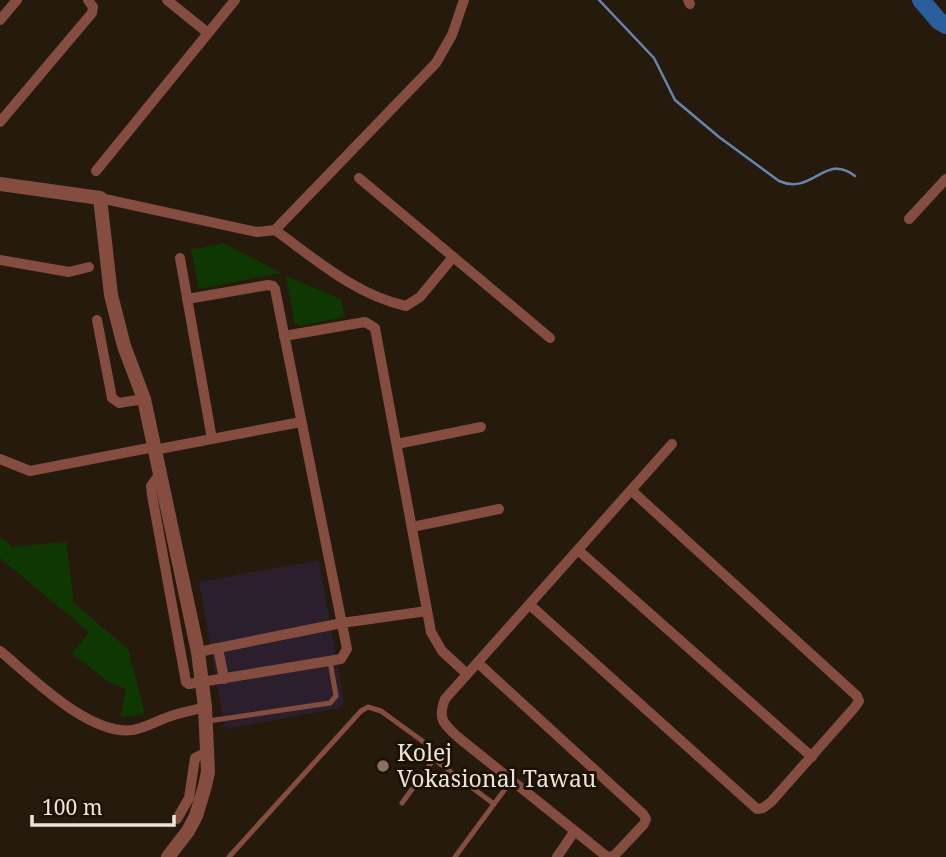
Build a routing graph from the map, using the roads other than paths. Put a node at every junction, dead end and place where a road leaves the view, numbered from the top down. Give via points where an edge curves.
1 (17, 0) edge
2 (88, 0) edge
3 (167, 0) edge
4 (235, 0) edge
5 (464, 0) edge
6 (0, 20) edge
7 (208, 33) junction
8 (0, 122) edge
9 (96, 171) dead end
10 (359, 178) dead end
11 (946, 179) edge
12 (0, 184) edge
13 (100, 198) junction
14 (909, 219) dead end
15 (275, 230) junction
16 (453, 257) junction
17 (180, 258) dead end
18 (0, 260) edge
19 (89, 267) dead end
20 (187, 299) junction
21 (97, 320) dead end
22 (284, 335) junction
23 (550, 338) dead end
24 (144, 399) junction
25 (301, 422) junction
26 (481, 427) dead end
27 (212, 439) junction
28 (397, 444) junction
29 (672, 444) dead end
30 (154, 449) junction
31 (0, 459) edge
32 (159, 475) junction
33 (632, 491) junction
34 (499, 509) dead end
35 (412, 527) junction
36 (578, 550) junction
37 (530, 605) junction
38 (427, 611) junction
39 (342, 623) junction
40 (218, 648) junction
41 (0, 650) edge
42 (198, 652) junction
43 (330, 661) junction
44 (478, 663) junction
45 (467, 674) junction
46 (224, 679) junction
47 (202, 682) junction
48 (206, 714) junction
49 (208, 752) junction
50 (812, 757) junction
51 (435, 760) junction
52 (511, 781) junction
53 (402, 803) dead end
54 (494, 804) junction
55 (177, 819) dead end
56 (574, 832) junction
57 (168, 857) edge
58 (229, 857) edge
59 (455, 857) edge
60 (557, 857) edge
61 (612, 857) edge

1 - 6 street
2 - 8 street via 92,13
3 - 7 street
4 - 7 street
5 - 15 street via 452,36 436,63
7 - 9 street
10 - 16 street
11 - 14 street
12 - 13 street
13 - 15 street via 257,232
13 - 24 street via 111,295
15 - 16 street via 350,283 406,306 420,297
16 - 23 street
17 - 20 street
18 - 19 street via 69,272
20 - 22 street via 273,286
20 - 27 street
21 - 24 street via 112,398 119,403
22 - 25 street
22 - 28 street via 371,324
24 - 30 street
25 - 27 street
25 - 39 street
26 - 28 street
27 - 30 street
28 - 35 street
29 - 33 street
30 - 31 street via 30,471
30 - 32 street
32 - 42 street
32 - 47 street via 151,486 152,495 184,677 189,684
33 - 36 street
33 - 50 street via 858,696 855,707
34 - 35 street
35 - 38 street
36 - 37 street
36 - 50 street
37 - 44 street
37 - 50 street via 757,809 771,802
38 - 39 street
38 - 45 street via 436,644
39 - 40 street
39 - 43 street via 347,653
40 - 42 street
40 - 46 street
41 - 48 street via 79,715 105,727 140,728 164,718
42 - 47 street
43 - 46 street
43 - 48 lane via 336,696 330,703
44 - 45 street
44 - 61 street via 643,814 644,824
45 - 52 street via 445,699 442,720
46 - 47 street
47 - 48 street
48 - 49 street
49 - 55 street via 195,758 189,798
49 - 57 street via 208,772 196,816
51 - 53 lane
51 - 54 lane
51 - 58 lane via 432,748 381,711 368,707
52 - 54 lane
52 - 56 street
54 - 59 lane
56 - 60 street
56 - 61 street

